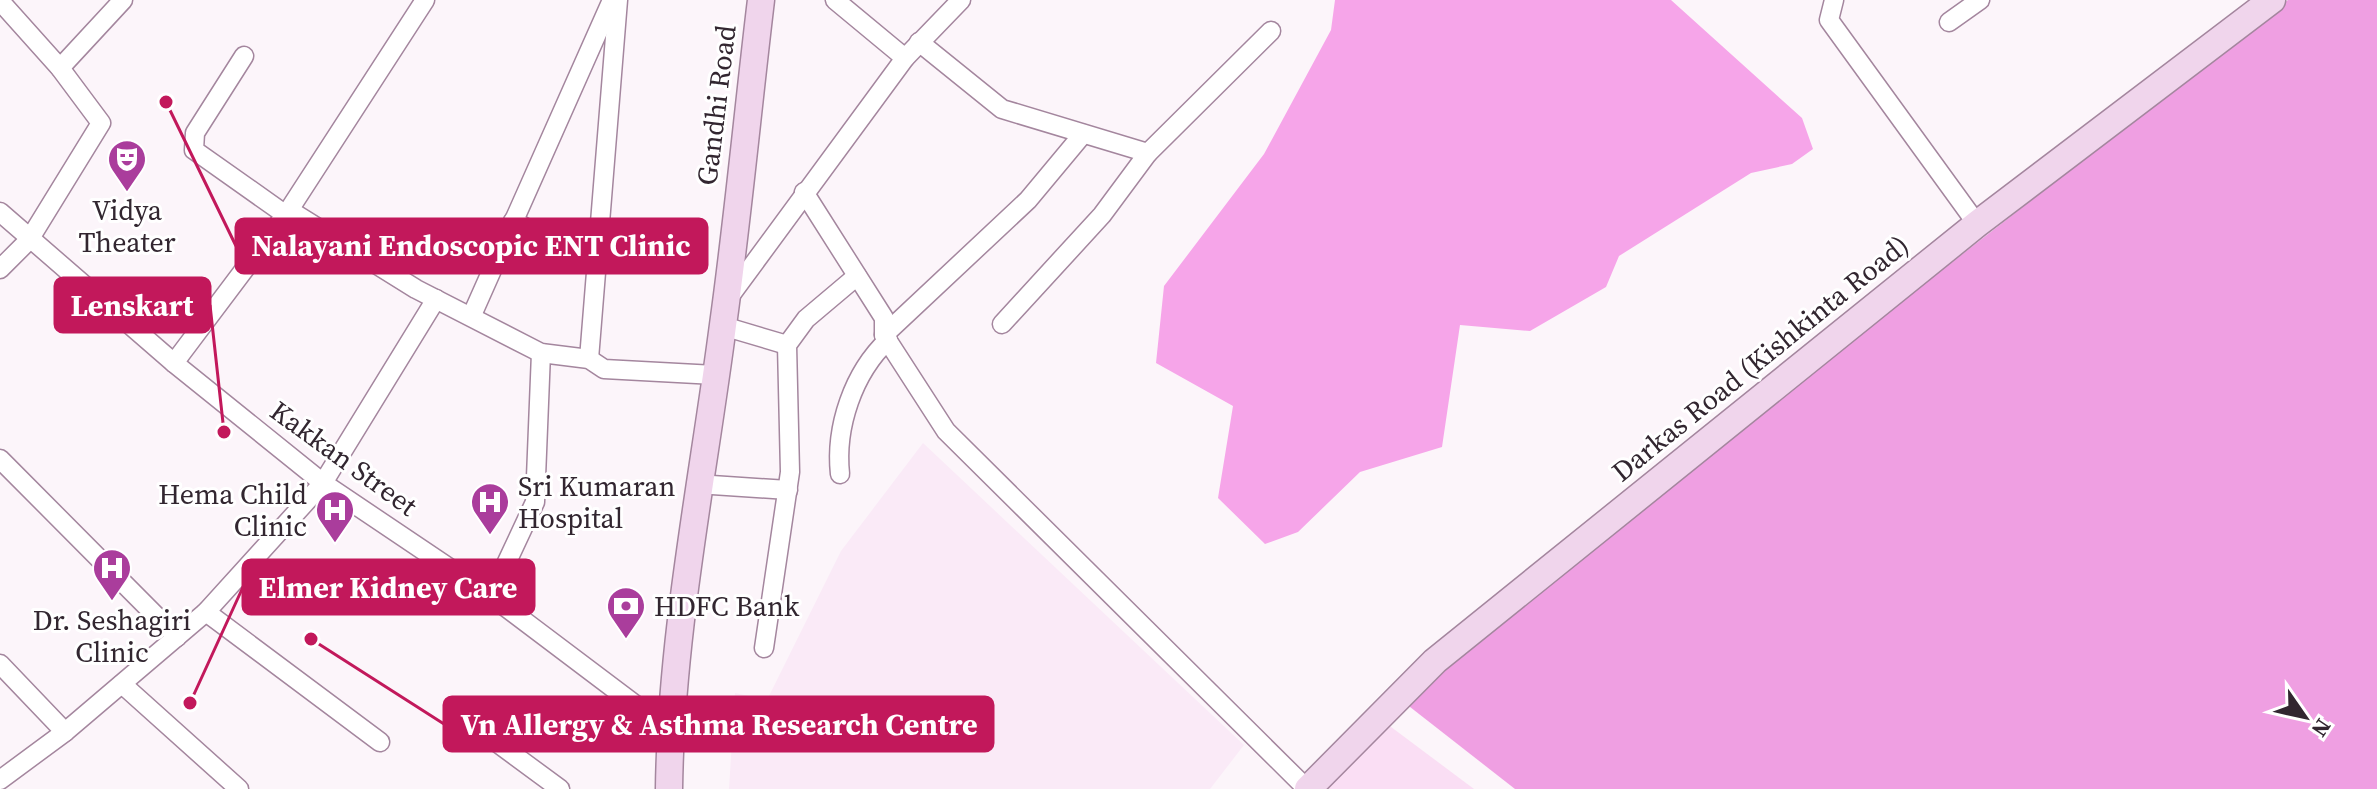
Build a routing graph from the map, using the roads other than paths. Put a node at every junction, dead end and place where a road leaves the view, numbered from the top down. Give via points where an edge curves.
1 (123, 0) edge
2 (425, 0) edge
3 (612, 0) edge
4 (618, 0) edge
5 (761, 0) edge
6 (835, 0) edge
7 (961, 0) edge
8 (1980, 0) edge
9 (2272, 0) edge
10 (0, 1) edge
11 (1831, 1) edge
12 (1949, 22) dead end
13 (1271, 31) dead end
14 (919, 42) junction
15 (244, 56) dead end
16 (905, 58) junction
17 (60, 68) junction
18 (1083, 134) junction
19 (1148, 153) junction
20 (804, 192) junction
21 (0, 212) edge
22 (287, 212) junction
23 (513, 221) junction
24 (1977, 224) junction
25 (29, 240) junction
26 (597, 264) junction
27 (0, 269) edge
28 (857, 276) junction
29 (436, 299) junction
30 (724, 313) junction
31 (472, 315) junction
32 (1002, 324) dead end
33 (886, 338) junction
34 (787, 345) junction
35 (541, 353) junction
36 (589, 359) junction
37 (174, 363) junction
38 (715, 375) junction
39 (0, 459) edge
40 (840, 474) dead end
41 (323, 483) junction
42 (697, 484) junction
43 (788, 490) junction
44 (491, 596) junction
45 (206, 612) junction
46 (177, 637) junction
47 (764, 648) dead end
48 (0, 664) edge
49 (122, 684) junction
50 (465, 719) dead end
51 (670, 731) junction
52 (65, 732) junction
53 (380, 742) dead end
54 (6, 782) edge
55 (239, 789) edge
56 (560, 789) edge
57 (669, 789) edge
58 (1307, 789) edge

1 - 17 street
2 - 22 street
3 - 23 street
4 - 26 street
5 - 30 main road, Gandhi Road
6 - 16 street
7 - 14 street
8 - 12 street
9 - 24 main road, Darkas Road (Kishkinta Road)
10 - 17 street
11 - 24 street via 1829,20
13 - 19 street
14 - 16 street
14 - 18 street via 1002,109
15 - 22 street via 195,133 194,150
16 - 20 street
17 - 25 street via 101,123
18 - 19 street
18 - 33 street via 1028,200
19 - 32 street via 1102,215
20 - 28 street
20 - 30 street
21 - 25 street, Kakkan Street
22 - 29 street
22 - 37 street
23 - 26 street
23 - 31 street
24 - 58 main road, Darkas Road (Kishkinta Road) via 1435,661
25 - 27 street
25 - 37 street, Kakkan Street
26 - 36 street
28 - 33 street via 884,318
28 - 34 street via 806,319
29 - 31 street
29 - 41 street
30 - 34 street
30 - 38 main road, Gandhi Road
31 - 35 street
33 - 40 street via 856,382 837,450
33 - 58 street via 946,431
34 - 43 street
35 - 36 street
35 - 44 street via 535,502
36 - 38 street via 604,369
37 - 41 street, Kakkan Street
38 - 42 main road, Gandhi Road
39 - 46 street
41 - 44 street, Kakkan Street
41 - 45 street
42 - 43 street
42 - 51 main road, Gandhi Road
43 - 47 street
44 - 51 street, Kakkan Street
45 - 46 street
45 - 53 street
46 - 49 street
48 - 52 street
49 - 52 street
49 - 55 street
50 - 56 street
51 - 57 main road, Gandhi Road
52 - 54 street

